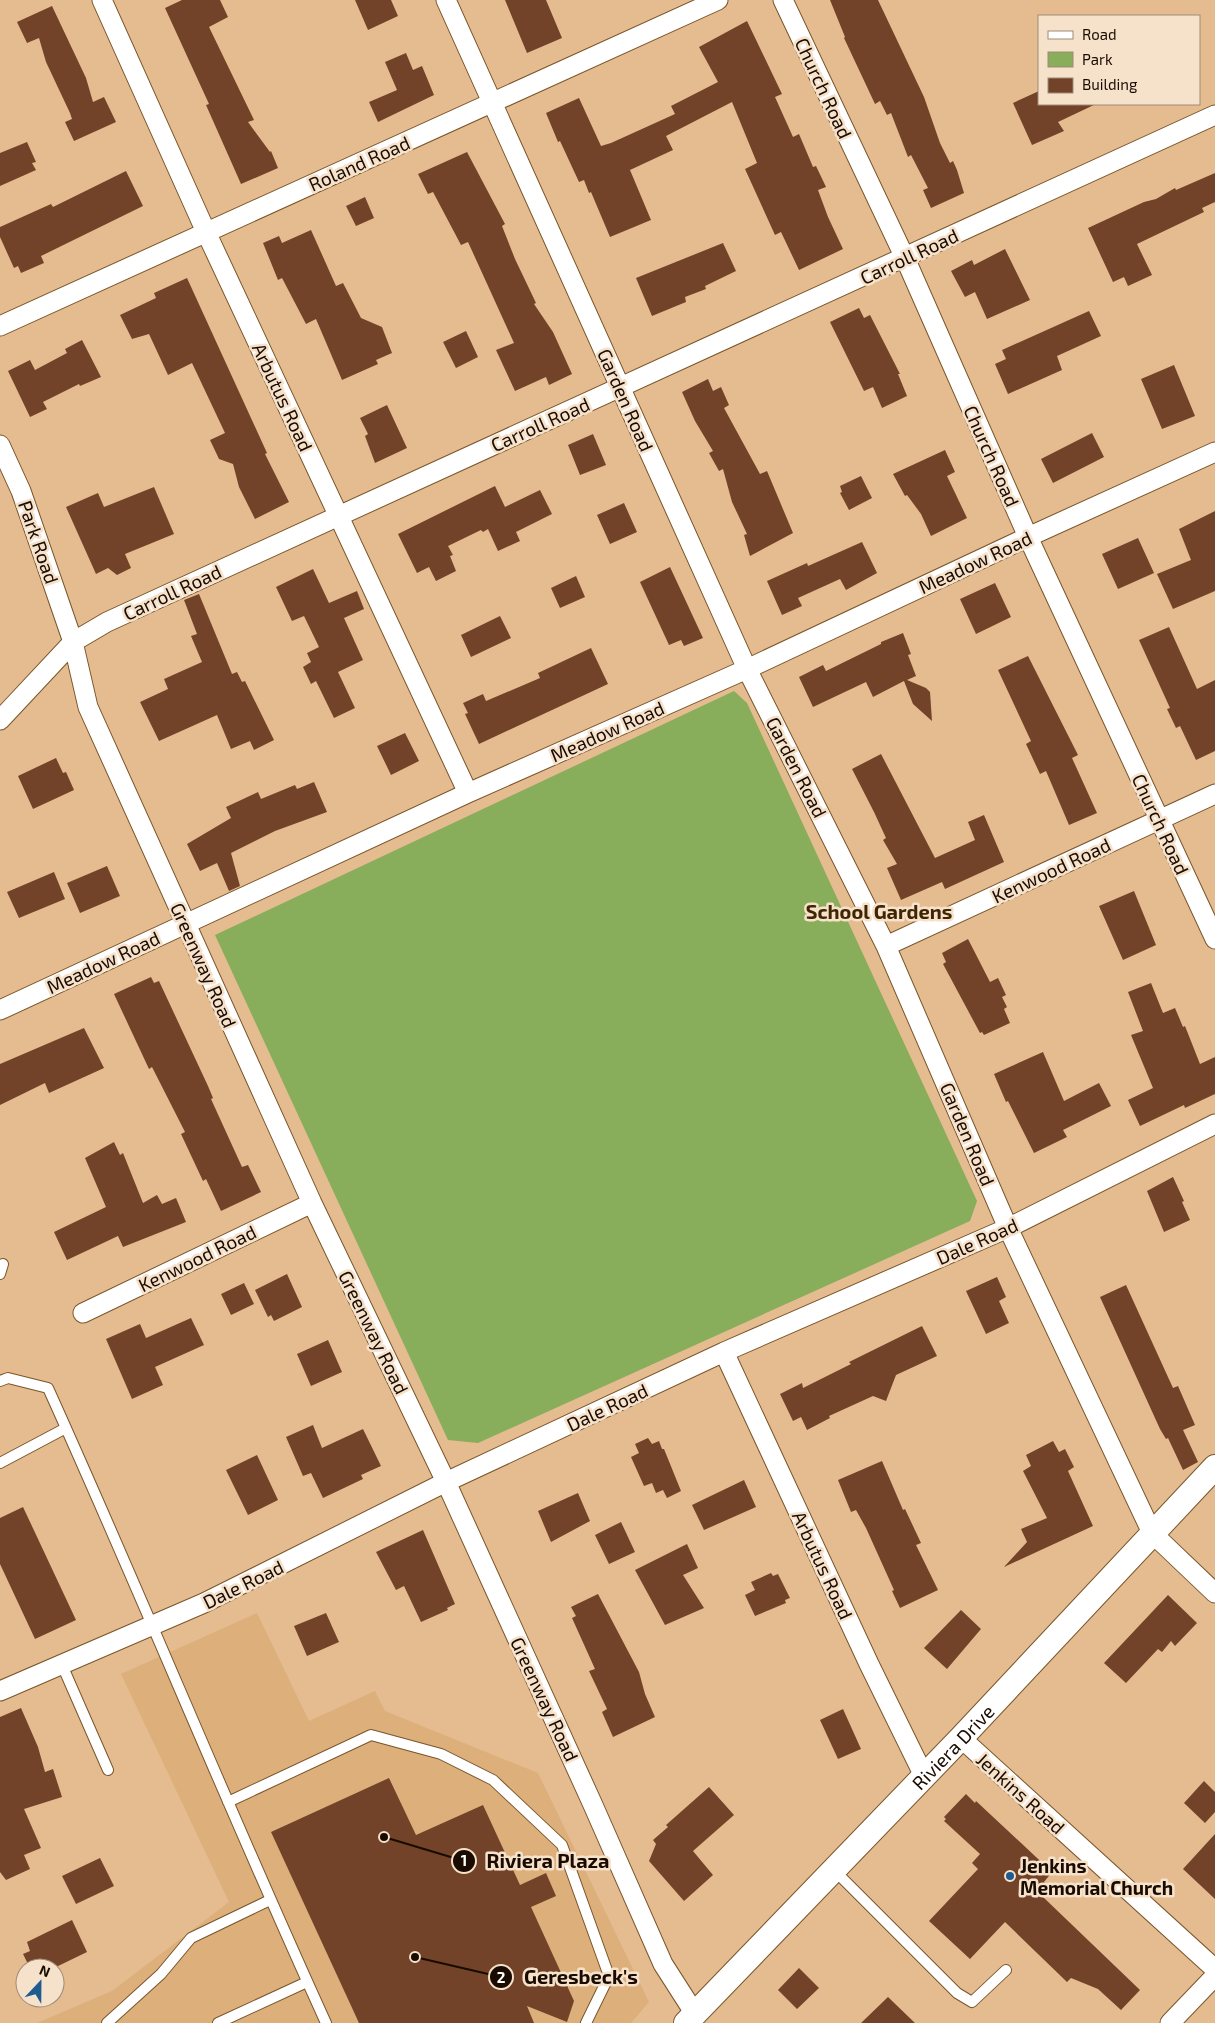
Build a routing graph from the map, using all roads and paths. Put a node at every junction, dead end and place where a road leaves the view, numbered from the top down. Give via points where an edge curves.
1 (102, 0) edge
2 (446, 0) edge
3 (718, 0) edge
4 (783, 0) edge
5 (492, 102) junction
6 (1215, 115) edge
7 (206, 232) junction
8 (905, 258) junction
9 (0, 326) edge
10 (620, 388) junction
11 (0, 445) edge
12 (1215, 452) edge
13 (339, 516) junction
14 (1028, 537) junction
15 (73, 642) junction
16 (747, 669) junction
17 (0, 720) edge
18 (468, 792) junction
19 (1215, 794) edge
20 (1159, 820) junction
21 (186, 924) junction
22 (1215, 939) edge
23 (886, 946) junction
24 (0, 1010) edge
25 (1215, 1124) edge
26 (312, 1203) junction
27 (1008, 1228) junction
28 (83, 1312) dead end
29 (724, 1352) junction
30 (0, 1381) edge
31 (66, 1428) junction
32 (0, 1463) edge
33 (1215, 1467) edge
34 (446, 1482) junction
35 (1152, 1533) junction
36 (1215, 1593) edge
37 (152, 1626) junction
38 (62, 1665) junction
39 (0, 1691) edge
40 (961, 1738) junction
41 (108, 1770) dead end
42 (924, 1776) junction
43 (228, 1802) junction
44 (834, 1870) junction
45 (270, 1900) junction
46 (1215, 1969) edge
47 (1006, 1970) dead end
48 (1215, 1976) edge
49 (307, 1982) junction
50 (691, 2019) edge
51 (107, 2023) edge
52 (218, 2023) edge
53 (326, 2023) edge
54 (586, 2023) edge
55 (1170, 2023) edge

1 - 7 street, Arbutus Road
2 - 5 street, Garden Road
3 - 5 street, Roland Road
4 - 8 street, Church Road
5 - 7 street, Roland Road
5 - 10 street, Garden Road
6 - 8 street, Carroll Road
7 - 9 street, Roland Road
7 - 13 street, Arbutus Road
8 - 10 street, Carroll Road
8 - 14 street, Church Road
10 - 13 street, Carroll Road
10 - 16 street, Garden Road
11 - 15 street, Park Road via 21,491
12 - 14 street, Meadow Road
13 - 15 street, Carroll Road via 107,622
13 - 18 street, Arbutus Road
14 - 16 street, Meadow Road
14 - 20 street, Church Road
15 - 17 street, Carroll Road
15 - 21 street, Greenway Road via 88,707
16 - 18 street, Meadow Road
16 - 23 street, Garden Road
18 - 21 street, Meadow Road
19 - 20 street, Kenwood Road
20 - 22 street, Church Road
20 - 23 street, Kenwood Road
21 - 24 street, Meadow Road
21 - 26 street, Greenway Road
23 - 27 street, Garden Road
25 - 27 street, Dale Road
26 - 28 street, Kenwood Road
26 - 34 street, Greenway Road
27 - 29 street, Dale Road
27 - 35 street, Garden Road
29 - 34 street, Dale Road
29 - 42 street, Arbutus Road
30 - 31 lane via 8,1378 48,1388
31 - 32 lane
31 - 37 lane
33 - 35 street, Riviera Drive
34 - 37 street, Dale Road via 204,1604
34 - 50 street, Greenway Road via 663,1964
35 - 36 street
35 - 40 street, Riviera Drive
37 - 38 street, Dale Road
37 - 43 lane
38 - 39 street, Dale Road
38 - 41 lane
40 - 42 street, Riviera Drive
40 - 46 street, Jenkins Road
42 - 44 street, Riviera Drive
43 - 45 lane
43 - 54 lane via 371,1735 441,1754 494,1780 562,1845 609,1976
44 - 47 lane via 957,1993 972,2002
44 - 50 street, Riviera Drive
45 - 49 lane
45 - 51 lane via 191,1938 161,1974
48 - 55 street
49 - 52 lane
49 - 53 lane

